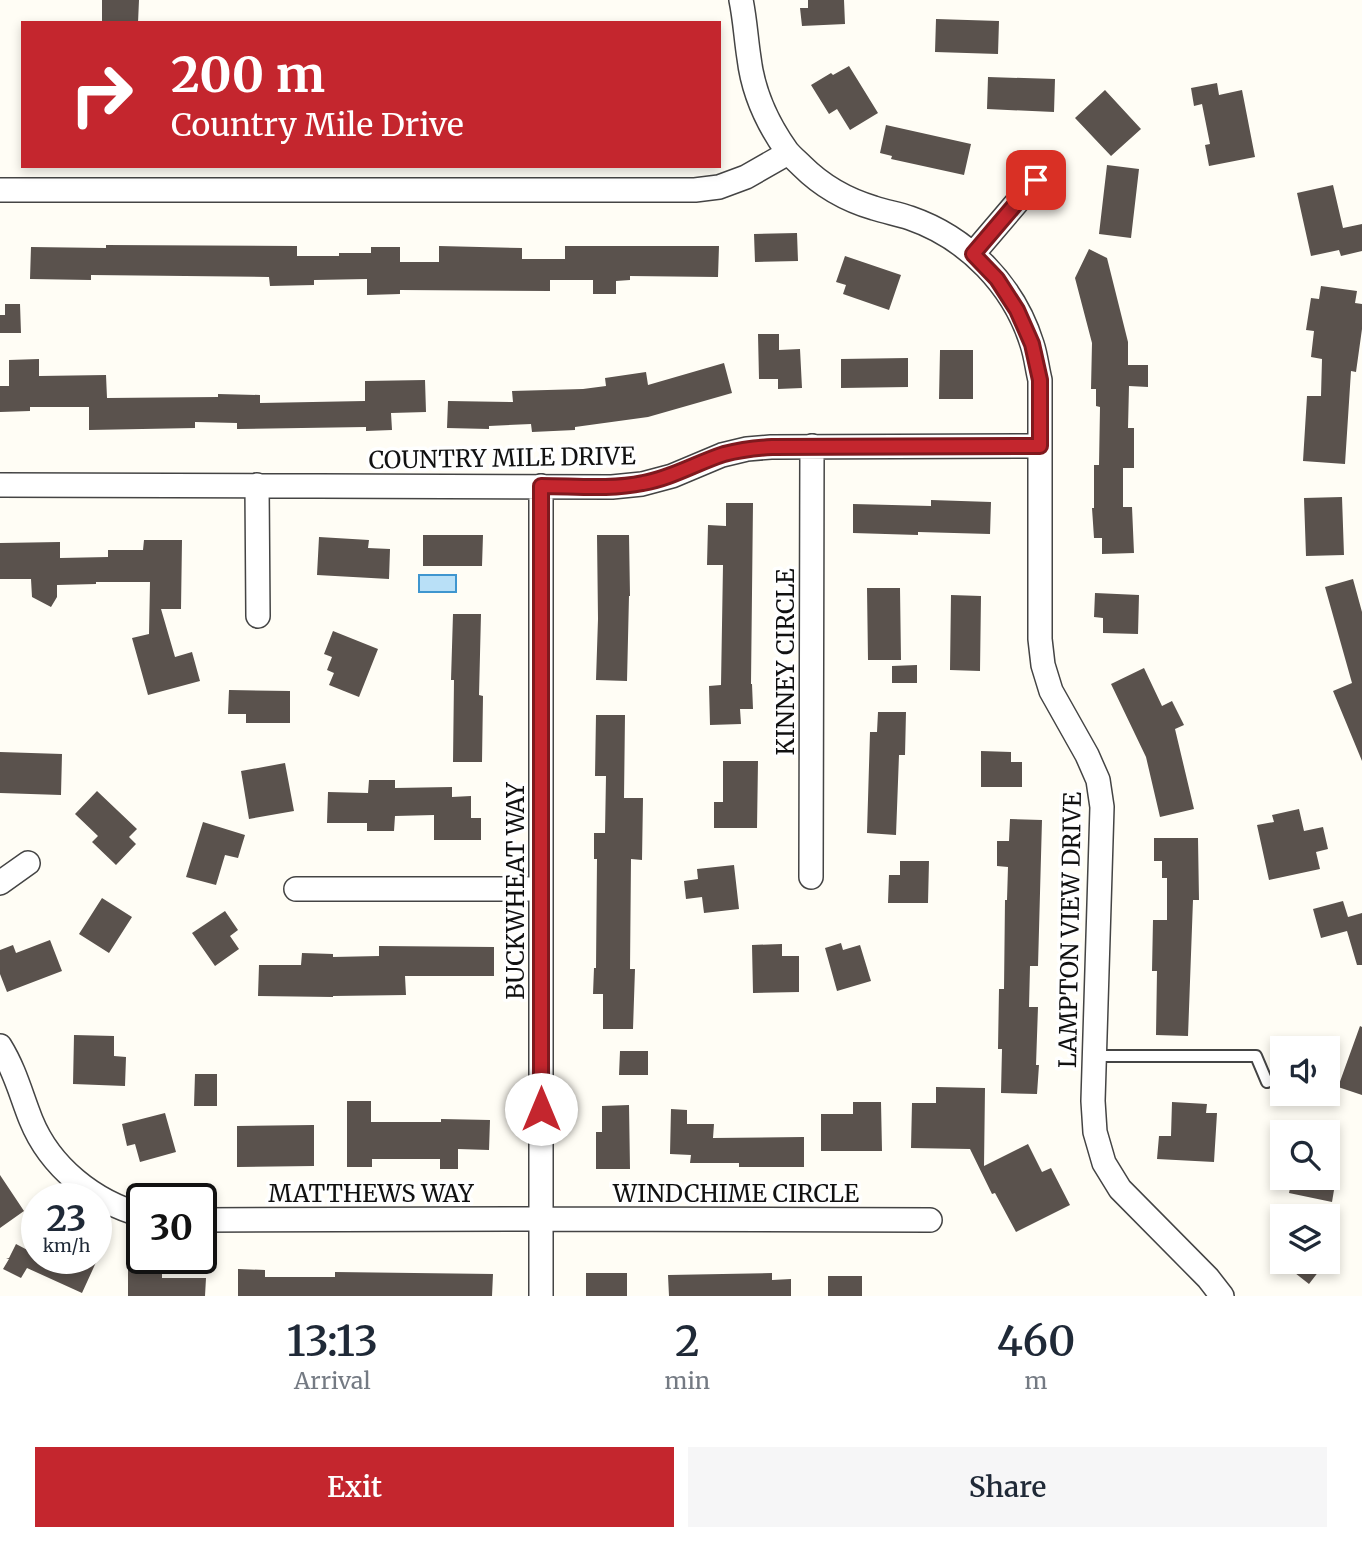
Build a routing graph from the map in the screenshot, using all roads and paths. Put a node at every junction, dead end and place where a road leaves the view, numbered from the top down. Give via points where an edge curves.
1 (741, 0) edge
2 (788, 153) junction
3 (1036, 180) dead end
4 (0, 190) edge
5 (973, 254) junction
6 (812, 446) junction
7 (1040, 446) junction
8 (0, 485) edge
9 (257, 485) junction
10 (541, 486) junction
11 (258, 616) dead end
12 (27, 863) dead end
13 (811, 877) dead end
14 (0, 883) edge
15 (296, 889) dead end
16 (541, 890) junction
17 (0, 1046) edge
18 (1095, 1056) junction
19 (1267, 1082) dead end
20 (126, 1210) edge
21 (541, 1219) junction
22 (217, 1220) edge
23 (930, 1220) dead end
24 (541, 1296) edge
25 (1222, 1296) edge

1 - 2 street, LAMPTON VIEW DRIVE via 755,91
2 - 4 street via 746,177 695,190
2 - 5 street, LAMPTON VIEW DRIVE via 834,192 944,233
3 - 5 street
5 - 7 street, LAMPTON VIEW DRIVE via 997,279 1032,344 1040,380
6 - 7 street, COUNTRY MILE DRIVE
6 - 10 street, COUNTRY MILE DRIVE via 747,449 642,484
6 - 13 street, KINNEY CIRCLE
7 - 18 street, LAMPTON VIEW DRIVE via 1042,665 1098,780 1102,807
8 - 9 street, COUNTRY MILE DRIVE
9 - 10 street, COUNTRY MILE DRIVE
9 - 11 street
10 - 16 street, BUCKWHEAT WAY
12 - 14 street
15 - 16 street
16 - 21 street, BUCKWHEAT WAY
17 - 20 street via 41,1141 54,1158 101,1199
18 - 19 lane via 1256,1056
18 - 25 street, LAMPTON VIEW DRIVE via 1095,1132 1104,1163 1120,1189
21 - 22 street, MATTHEWS WAY
21 - 23 street, WINDCHIME CIRCLE
21 - 24 street, BUCKWHEAT WAY

